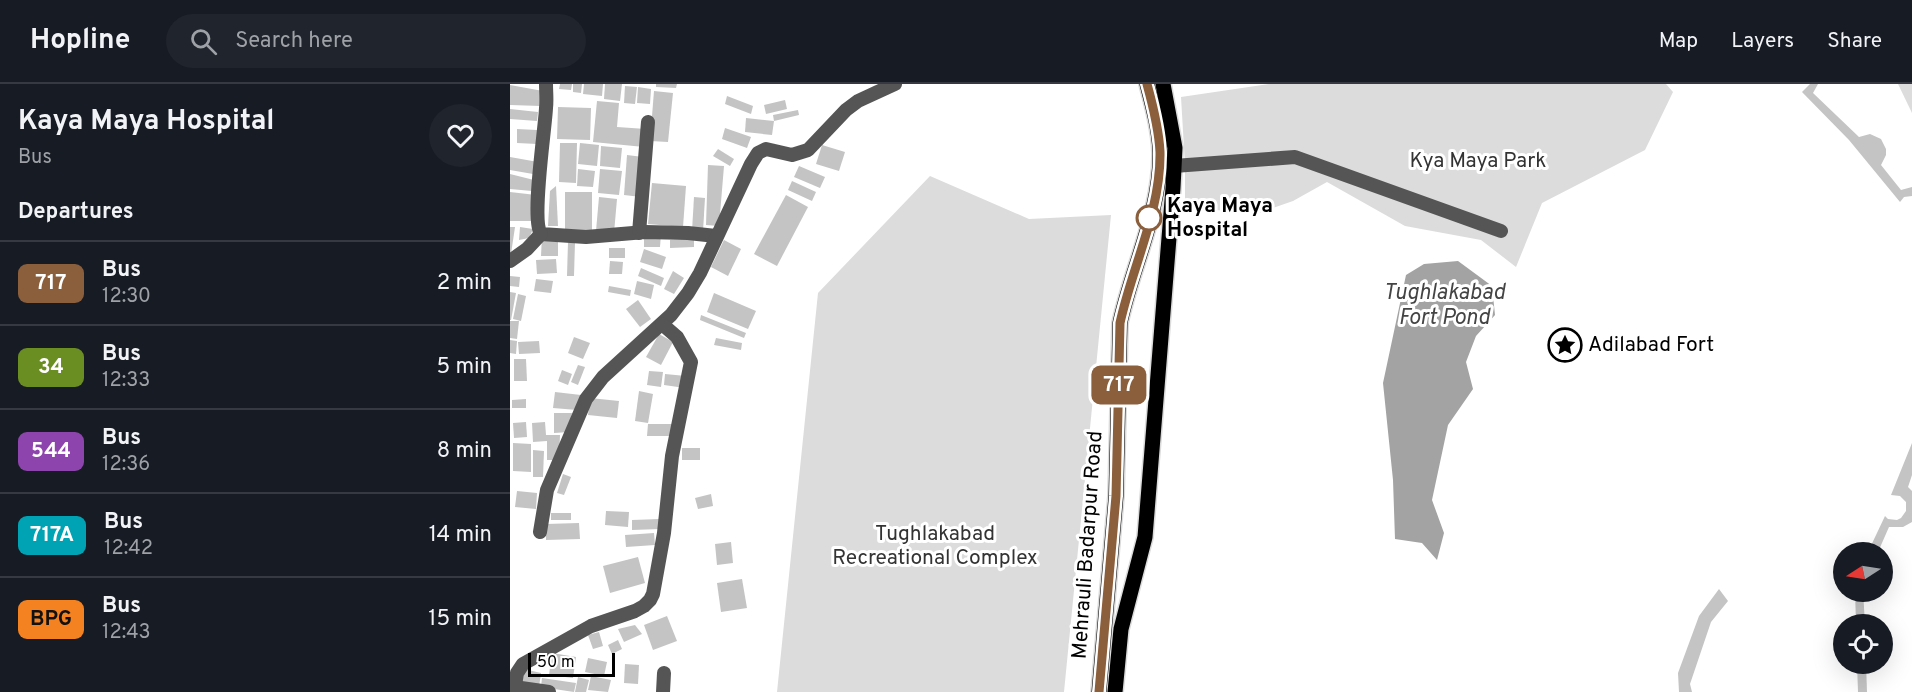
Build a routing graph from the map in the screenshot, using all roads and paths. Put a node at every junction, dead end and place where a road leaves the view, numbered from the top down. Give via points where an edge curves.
1 (546, 84) edge
2 (895, 84) edge
3 (1147, 84) edge
4 (1163, 84) edge
5 (648, 122) dead end
6 (1174, 166) junction
7 (1501, 231) dead end
8 (639, 233) junction
9 (541, 234) junction
10 (716, 236) junction
11 (510, 261) edge
12 (662, 324) junction
13 (540, 532) dead end
14 (514, 668) edge
15 (664, 673) dead end
16 (514, 689) edge
17 (549, 692) edge
18 (663, 692) edge
19 (1099, 692) edge
20 (1115, 692) edge

1 - 9 street via 537,227
2 - 10 street via 846,110 808,150 792,154 761,150 750,164
3 - 19 main road, Mehrauli Badarpur Road via 1158,132 1159,174 1120,323 1116,496
4 - 6 main road, Mehrauli Badarpur Road via 1175,148
5 - 8 street
6 - 7 street via 1295,157
6 - 20 main road, Mehrauli Badarpur Road via 1145,537 1121,629
8 - 9 street via 586,237
8 - 10 street
9 - 11 street
10 - 12 street via 688,293
12 - 13 street via 603,377 586,399 547,490
12 - 14 street via 677,337 691,362 672,456 664,533 652,594 644,606 591,626
14 - 16 street
15 - 18 street
16 - 17 street

